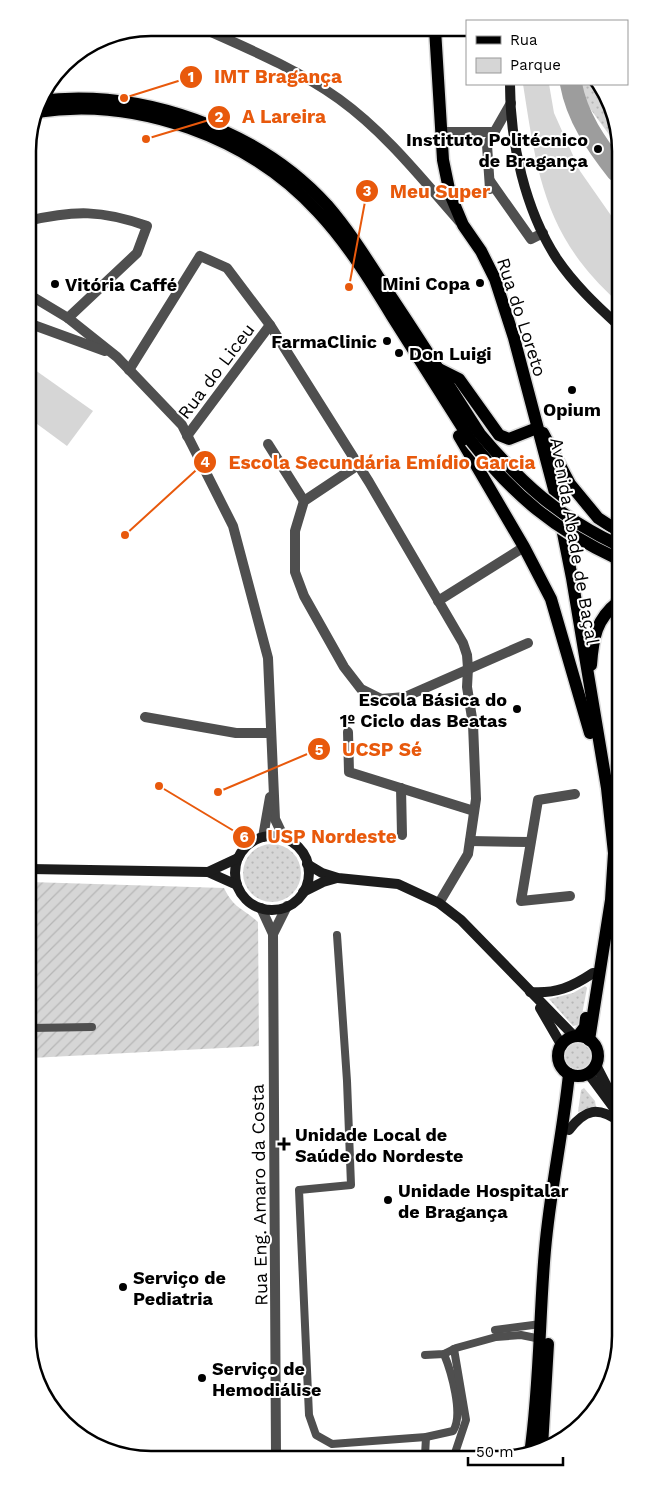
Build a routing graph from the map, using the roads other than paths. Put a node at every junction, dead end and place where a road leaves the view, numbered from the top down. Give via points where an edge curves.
1 (220, 36) edge
2 (435, 36) edge
3 (510, 85) edge
4 (48, 100) edge
5 (511, 103) junction
6 (44, 111) edge
7 (441, 132) junction
8 (494, 132) junction
9 (36, 220) edge
10 (463, 225) junction
11 (543, 233) junction
12 (36, 299) edge
13 (68, 318) junction
14 (612, 319) edge
15 (270, 325) junction
16 (36, 326) edge
17 (117, 356) junction
18 (437, 368) junction
19 (129, 370) junction
20 (439, 390) junction
21 (538, 428) junction
22 (187, 436) junction
23 (476, 438) junction
24 (268, 444) dead end
25 (358, 465) junction
26 (304, 501) junction
27 (612, 527) edge
28 (612, 542) edge
29 (524, 546) junction
30 (612, 556) edge
31 (438, 601) junction
32 (612, 606) edge
33 (528, 643) dead end
34 (468, 668) junction
35 (592, 705) junction
36 (145, 717) dead end
37 (348, 732) dead end
38 (271, 733) junction
39 (592, 739) junction
40 (272, 781) junction
41 (401, 788) junction
42 (575, 794) dead end
43 (474, 811) junction
44 (612, 834) edge
45 (402, 835) dead end
46 (264, 837) junction
47 (284, 838) junction
48 (470, 841) junction
49 (530, 842) junction
50 (238, 858) junction
51 (307, 864) junction
52 (36, 869) edge
53 (208, 872) junction
54 (338, 878) junction
55 (612, 884) edge
56 (237, 885) junction
57 (303, 892) junction
58 (570, 896) dead end
59 (439, 903) junction
60 (287, 906) junction
61 (261, 908) junction
62 (273, 934) junction
63 (337, 935) dead end
64 (593, 973) junction
65 (530, 992) junction
66 (92, 1027) dead end
67 (36, 1028) edge
68 (581, 1037) junction
69 (562, 1046) junction
70 (582, 1072) junction
71 (612, 1102) edge
72 (612, 1107) edge
73 (612, 1116) edge
74 (569, 1130) junction
75 (541, 1324) junction
76 (496, 1333) junction
77 (544, 1338) junction
78 (454, 1349) junction
79 (444, 1354) junction
80 (425, 1355) dead end
81 (426, 1437) junction
82 (542, 1441) edge
83 (531, 1445) edge
84 (276, 1451) edge
85 (425, 1451) edge
86 (456, 1451) edge

1 - 10 street, Rua do Loreto via 283,65 340,99 395,148
2 - 7 main road
3 - 5 street
4 - 18 main road via 102,98 175,112 228,134 292,173 326,204 353,236
5 - 8 street
5 - 11 street via 532,209
6 - 20 main road via 129,112 171,123 242,153 284,180 318,211 344,243
7 - 8 street
7 - 10 main road via 446,178
8 - 11 street via 487,145 489,185 531,239
9 - 13 street via 75,213 116,215 148,226 137,253
10 - 21 main road, Rua do Loreto via 495,280
11 - 14 street via 572,278
12 - 13 street
13 - 17 street
15 - 19 street via 227,268 200,256
15 - 22 street, Rua do Liceu
15 - 25 street
16 - 17 street
17 - 19 street
18 - 21 main road via 458,379 499,436 509,439
18 - 23 main road
19 - 22 street via 182,425
20 - 23 main road
20 - 29 main road via 456,430
21 - 27 main road via 546,436 570,484 598,518
21 - 35 main road, Avenida Abade de Baçal via 572,578
21 - 39 main road, Avenida Abade de Baçal via 546,493
22 - 38 street via 233,526 268,658
23 - 28 main road, bridge via 559,512
23 - 30 main road, bridge via 490,466 521,497 583,542
24 - 26 street
25 - 26 street
25 - 31 street
26 - 34 street via 295,531 295,572 304,596 344,667 362,689 381,699 405,697
29 - 31 street
29 - 39 main road via 551,599
31 - 34 street via 463,643
32 - 35 main road via 597,626 592,641
33 - 34 street
34 - 43 street via 467,687 473,724
35 - 44 main road, Avenida Abade de Baçal
36 - 38 street via 236,733
37 - 41 street via 349,772
38 - 40 street
39 - 64 main road, Avenida Abade de Baçal via 608,853
40 - 46 street
40 - 47 street via 275,819
41 - 43 street
41 - 45 street
42 - 49 street via 538,800
43 - 48 street
46 - 47 street
46 - 50 street via 253,841
47 - 51 street via 299,848
48 - 49 street
48 - 59 street via 468,854
49 - 58 street via 521,901
50 - 53 street
50 - 56 street
51 - 54 street
51 - 57 street via 307,883
52 - 53 street
53 - 56 street
54 - 57 street
54 - 59 street via 398,884
55 - 68 main road, Avenida Abade de Baçal
56 - 61 street via 246,899
57 - 60 street
59 - 65 street via 461,920
60 - 61 street via 270,910
60 - 62 street, Rua Eng. Amaro da Costa
61 - 62 street, Rua Eng. Amaro da Costa
62 - 84 street, Rua Eng. Amaro da Costa
63 - 81 lane via 351,1185 299,1190 309,1415 316,1435 332,1444
64 - 65 street via 561,991 547,994
64 - 68 main road, Avenida Abade de Baçal
65 - 68 street
65 - 69 street
66 - 67 lane
68 - 69 main road
68 - 70 main road, Avenida Abade de Baçal via 598,1054
69 - 70 main road via 558,1058 564,1070
70 - 71 street
70 - 72 street
70 - 74 main road, Avenida Abade de Baçal
70 - 75 main road, Avenida Abade de Baçal via 551,1197
73 - 74 street via 606,1112 589,1113 579,1117
74 - 77 main road, Avenida Abade de Baçal
75 - 76 lane
75 - 77 main road
76 - 77 lane
76 - 78 lane
77 - 82 main road, Avenida Abade de Baçal
77 - 83 main road, Avenida Abade de Baçal
78 - 79 lane
78 - 86 lane via 466,1420
79 - 80 lane
79 - 81 lane via 450,1367 457,1424 453,1431
81 - 85 lane

